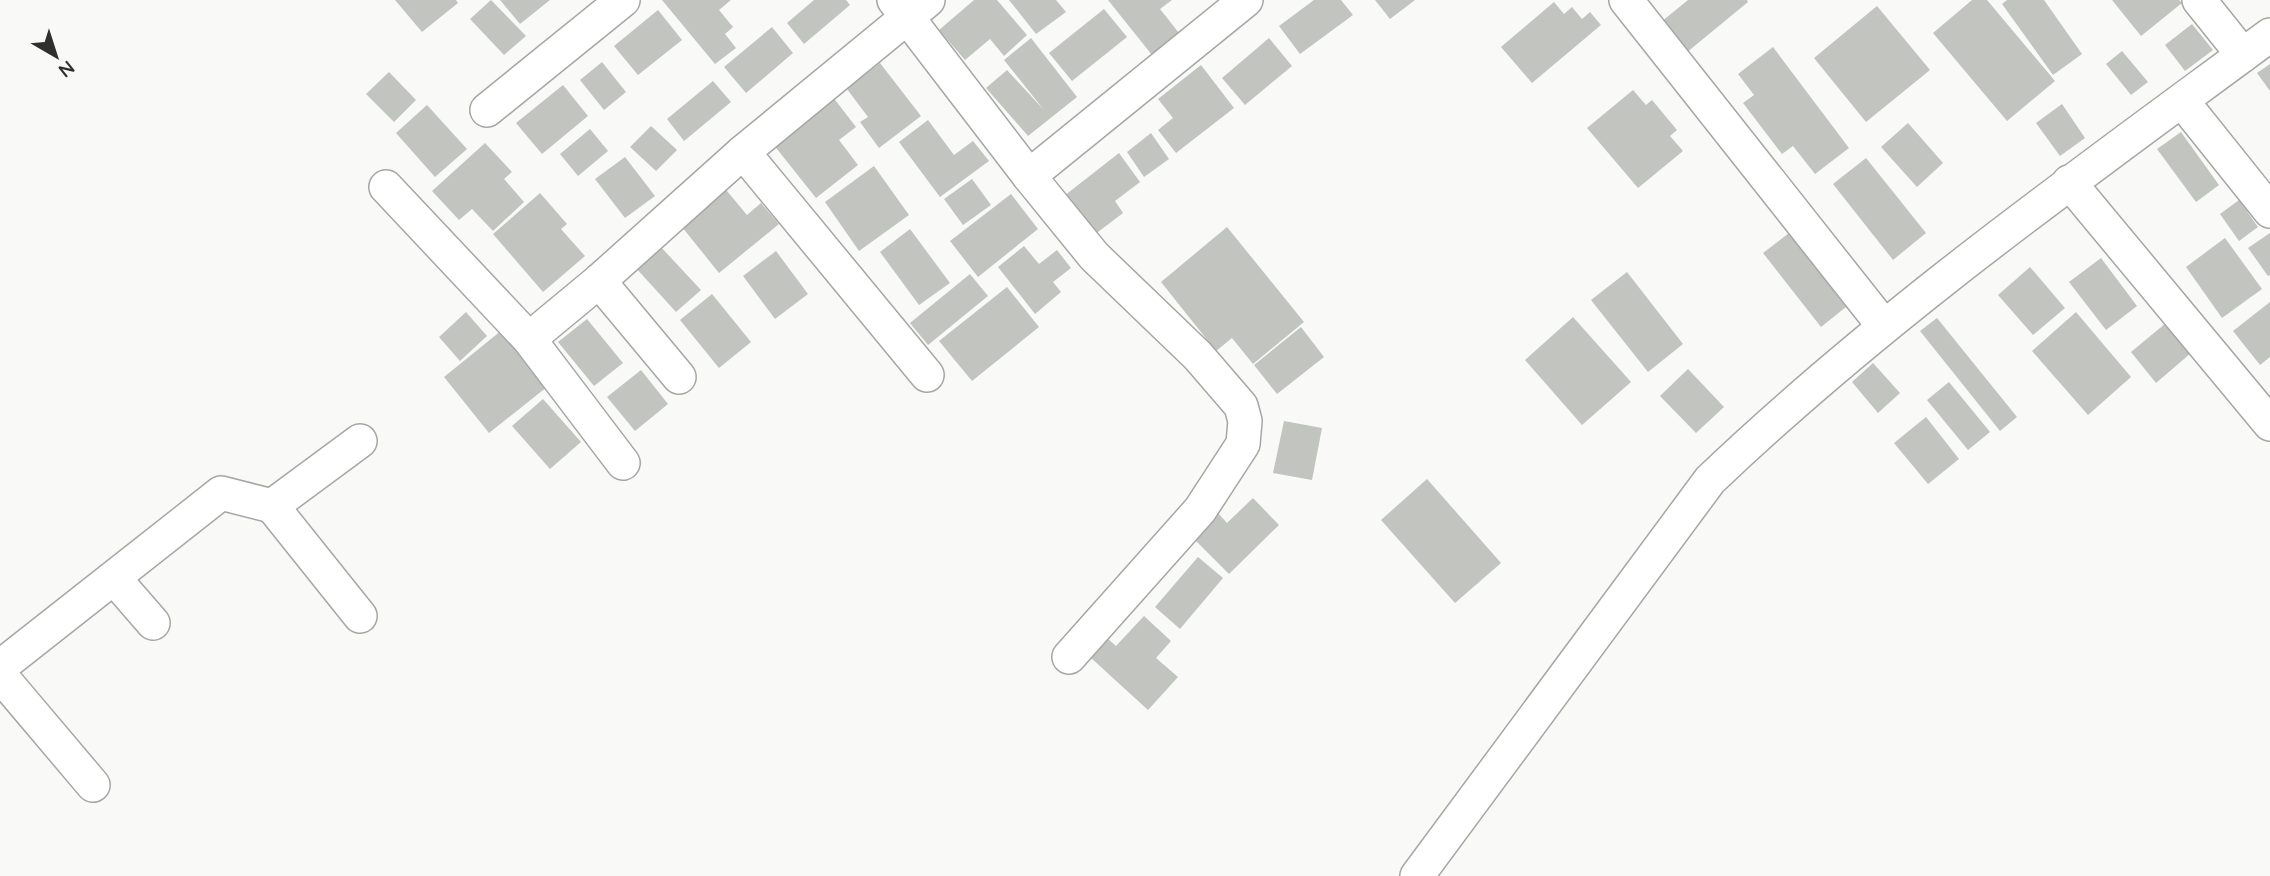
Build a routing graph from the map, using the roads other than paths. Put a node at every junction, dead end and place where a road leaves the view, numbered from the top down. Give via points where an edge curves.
1 (623, 0) edge
2 (1246, 0) edge
3 (1626, 0) edge
4 (2199, 0) edge
5 (909, 6) edge
6 (2270, 35) edge
7 (2243, 55) junction
8 (2182, 102) junction
9 (487, 110) dead end
10 (743, 152) junction
11 (1029, 176) junction
12 (2068, 182) junction
13 (386, 187) dead end
14 (2270, 211) edge
15 (599, 281) junction
16 (1883, 326) junction
17 (528, 339) junction
18 (927, 375) dead end
19 (679, 377) dead end
20 (2270, 424) edge
21 (360, 441) dead end
22 (623, 463) dead end
23 (272, 506) junction
24 (114, 578) junction
25 (360, 616) dead end
26 (153, 623) dead end
27 (1069, 657) dead end
28 (0, 667) edge
29 (0, 675) edge
30 (93, 785) dead end
31 (1417, 876) edge

1 - 9 street
2 - 11 street
3 - 16 street
4 - 7 street
5 - 10 street
5 - 11 street
6 - 7 street
7 - 8 street
8 - 12 street
8 - 14 street
10 - 15 street
10 - 18 street
11 - 27 street via 1094,256 1198,356 1241,407 1245,421 1243,444 1200,510
12 - 16 street
12 - 20 street
13 - 17 street
15 - 17 street
15 - 19 street
16 - 31 street via 1710,480
17 - 22 street
21 - 23 street
23 - 24 street via 221,493
23 - 25 street
24 - 26 street
24 - 28 street
29 - 30 street

